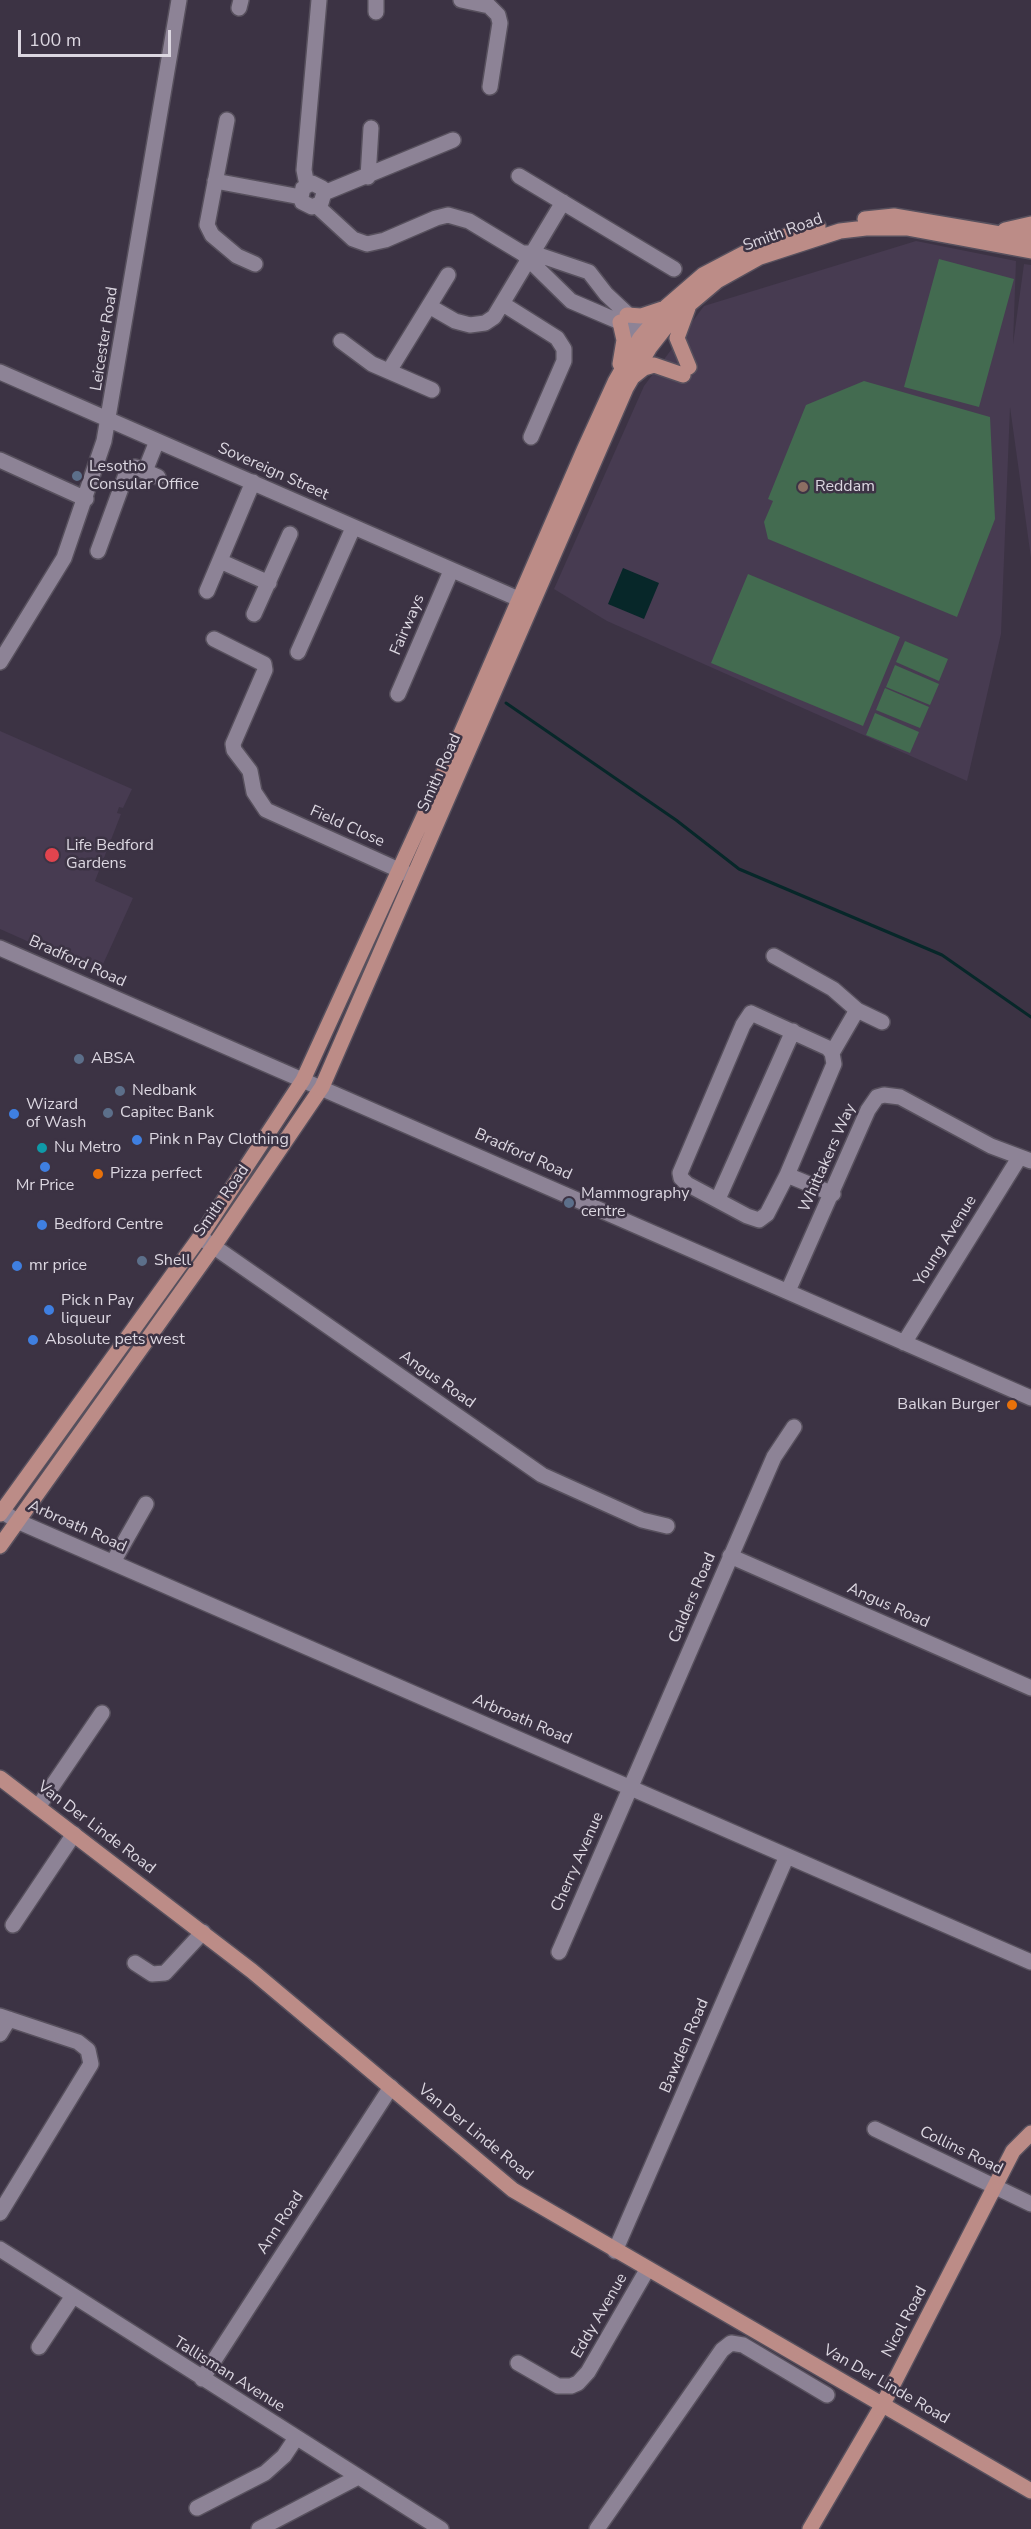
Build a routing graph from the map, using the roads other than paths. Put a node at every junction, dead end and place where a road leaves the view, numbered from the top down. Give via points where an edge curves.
1 (179, 0) edge
2 (319, 0) edge
3 (461, 0) edge
4 (490, 87) dead end
5 (226, 120) dead end
6 (371, 128) dead end
7 (453, 140) dead end
8 (519, 176) dead end
9 (368, 177) junction
10 (215, 181) junction
11 (304, 191) junction
12 (320, 200) junction
13 (563, 202) junction
14 (1031, 224) edge
15 (978, 230) junction
16 (1031, 239) edge
17 (1031, 251) edge
18 (758, 252) junction
19 (528, 256) junction
20 (255, 264) dead end
21 (674, 269) dead end
22 (448, 274) dead end
23 (606, 294) junction
24 (691, 300) junction
25 (503, 304) junction
26 (429, 306) junction
27 (666, 307) junction
28 (594, 311) junction
29 (624, 319) junction
30 (648, 339) junction
31 (341, 341) dead end
32 (389, 371) junction
33 (0, 372) edge
34 (623, 381) junction
35 (432, 390) dead end
36 (109, 420) junction
37 (531, 437) dead end
38 (157, 441) junction
39 (0, 460) edge
40 (253, 482) junction
41 (86, 499) junction
42 (352, 528) junction
43 (290, 534) dead end
44 (98, 551) dead end
45 (220, 561) junction
46 (451, 571) junction
47 (269, 583) junction
48 (207, 591) dead end
49 (526, 602) junction
50 (254, 614) dead end
51 (214, 639) dead end
52 (298, 652) dead end
53 (0, 662) edge
54 (398, 694) dead end
55 (398, 869) junction
56 (413, 876) junction
57 (0, 948) edge
58 (774, 956) dead end
59 (858, 1010) junction
60 (882, 1022) dead end
61 (793, 1031) junction
62 (832, 1053) junction
63 (303, 1080) junction
64 (322, 1087) junction
65 (1025, 1160) edge
66 (787, 1175) junction
67 (833, 1194) junction
68 (718, 1199) junction
69 (201, 1237) junction
70 (214, 1246) junction
71 (788, 1291) junction
72 (904, 1343) junction
73 (1031, 1398) edge
74 (794, 1427) dead end
75 (146, 1504) dead end
76 (1, 1512) edge
77 (18, 1521) junction
78 (667, 1526) dead end
79 (0, 1546) edge
80 (730, 1556) junction
81 (113, 1562) junction
82 (1031, 1688) edge
83 (102, 1713) dead end
84 (0, 1778) edge
85 (631, 1787) junction
86 (38, 1807) junction
87 (74, 1834) junction
88 (787, 1856) junction
89 (13, 1925) dead end
90 (203, 1932) junction
91 (559, 1952) dead end
92 (1031, 1962) edge
93 (135, 1963) dead end
94 (5, 2018) edge
95 (0, 2034) edge
96 (391, 2087) junction
97 (876, 2129) dead end
98 (1031, 2133) edge
99 (993, 2186) junction
100 (1031, 2204) edge
101 (0, 2213) edge
102 (0, 2249) edge
103 (615, 2251) junction
104 (647, 2270) junction
105 (73, 2296) junction
106 (39, 2347) dead end
107 (518, 2363) dead end
108 (202, 2379) junction
109 (827, 2395) dead end
110 (883, 2404) junction
111 (296, 2438) junction
112 (358, 2477) junction
113 (1031, 2492) edge
114 (197, 2508) dead end
115 (259, 2529) edge
116 (441, 2529) edge
117 (597, 2529) edge
118 (810, 2529) edge

1 - 36 street, Leicester Road
2 - 11 street
3 - 4 street via 489,6 498,15
5 - 10 street
6 - 9 street
7 - 9 street
8 - 13 street
9 - 12 street
10 - 11 street
10 - 20 street via 207,217 209,230 237,256
11 - 12 street via 306,206
11 - 12 street via 317,184
12 - 19 street via 330,221 361,243 374,244 448,215 469,221
13 - 19 street
13 - 21 street
14 - 15 main road via 1005,230
15 - 16 main road, Smith Road
15 - 18 main road, Smith Road via 888,217 837,221
17 - 18 main road, Smith Road via 907,228 866,228
18 - 24 main road, Smith Road
18 - 27 main road, Smith Road via 703,275
19 - 23 street via 589,272
19 - 25 street
19 - 28 street via 571,301
22 - 26 street
23 - 28 street
23 - 29 street
24 - 30 main road, Smith Road
24 - 34 main road via 677,338 686,371 654,365
25 - 26 street via 494,317 477,325 454,321
25 - 37 street via 556,338 564,349 564,361
26 - 32 street
27 - 29 main road
27 - 30 main road, Smith Road
28 - 29 street
29 - 30 street
29 - 34 main road
30 - 34 main road, Smith Road
31 - 32 street via 365,360
32 - 35 street
33 - 36 street, Sovereign Street
34 - 49 main road, Smith Road
36 - 38 street, Sovereign Street
36 - 41 street, Leicester Road
38 - 40 street, Sovereign Street
38 - 44 street via 152,474 132,467 126,472
39 - 41 street
40 - 42 street, Sovereign Street
40 - 45 street
41 - 53 street, Leicester Road via 59,568
42 - 46 street, Sovereign Street
42 - 52 street
43 - 47 street
45 - 47 street
45 - 48 street
46 - 49 street, Sovereign Street
46 - 54 street, Fairways
47 - 50 street
49 - 55 main road, Smith Road
49 - 56 main road, Smith Road
51 - 55 street, Field Close via 264,664 234,750 250,771 254,792 266,810
55 - 56 street, Field Close
55 - 63 main road, Smith Road
56 - 64 main road, Smith Road
57 - 63 street, Bradford Road
58 - 59 street via 833,989
59 - 60 street
59 - 62 street
61 - 62 street
61 - 68 street
61 - 68 street via 754,1013 743,1025 680,1173 683,1181
62 - 66 street via 834,1064
63 - 64 street, Bradford Road
63 - 69 main road, Smith Road
64 - 70 main road, Smith Road
64 - 71 street, Bradford Road
65 - 67 street, Whittakers Way via 900,1097 884,1095 868,1110
65 - 72 street, Young Avenue
66 - 67 street
66 - 68 street via 767,1214 759,1220
67 - 71 street, Whittakers Way
69 - 70 street, Angus Road
69 - 76 main road, Smith Road
70 - 77 main road, Smith Road
70 - 78 street, Angus Road via 542,1475 642,1520
71 - 72 street, Bradford Road
72 - 73 street, Bradford Road
74 - 80 street, Calders Road via 774,1457
75 - 81 street
76 - 77 street, Arbroath Road
77 - 79 main road, Smith Road
77 - 81 street, Arbroath Road
80 - 82 street, Angus Road
80 - 85 street, Calders Road
81 - 85 street, Arbroath Road
83 - 86 street
84 - 86 main road, Van Der Linde Road
85 - 88 street, Arbroath Road
85 - 91 street, Cherry Avenue
86 - 87 main road, Van Der Linde Road
87 - 89 street
87 - 90 main road, Van Der Linde Road
88 - 92 street, Arbroath Road
88 - 103 street, Bawden Road
90 - 93 street via 165,1973 152,1974
90 - 96 main road, Van Der Linde Road
94 - 95 street
94 - 101 street via 84,2045 91,2064
96 - 103 main road, Van Der Linde Road via 513,2190
96 - 108 street, Ann Road
97 - 99 street, Collins Road
98 - 99 main road, Nicol Road via 1012,2151
99 - 100 street, Collins Road
99 - 110 main road, Nicol Road
102 - 105 street, Tallisman Avenue
103 - 104 main road, Van Der Linde Road
104 - 107 street, Eddy Avenue via 578,2383 558,2386
104 - 110 main road, Van Der Linde Road
105 - 106 street
105 - 108 street, Tallisman Avenue
108 - 111 street, Tallisman Avenue
109 - 117 street via 743,2345 731,2343 722,2350
110 - 113 main road, Van Der Linde Road
110 - 118 main road, Nicol Road
111 - 112 street, Tallisman Avenue
111 - 114 street via 265,2473
112 - 115 street
112 - 116 street, Tallisman Avenue

